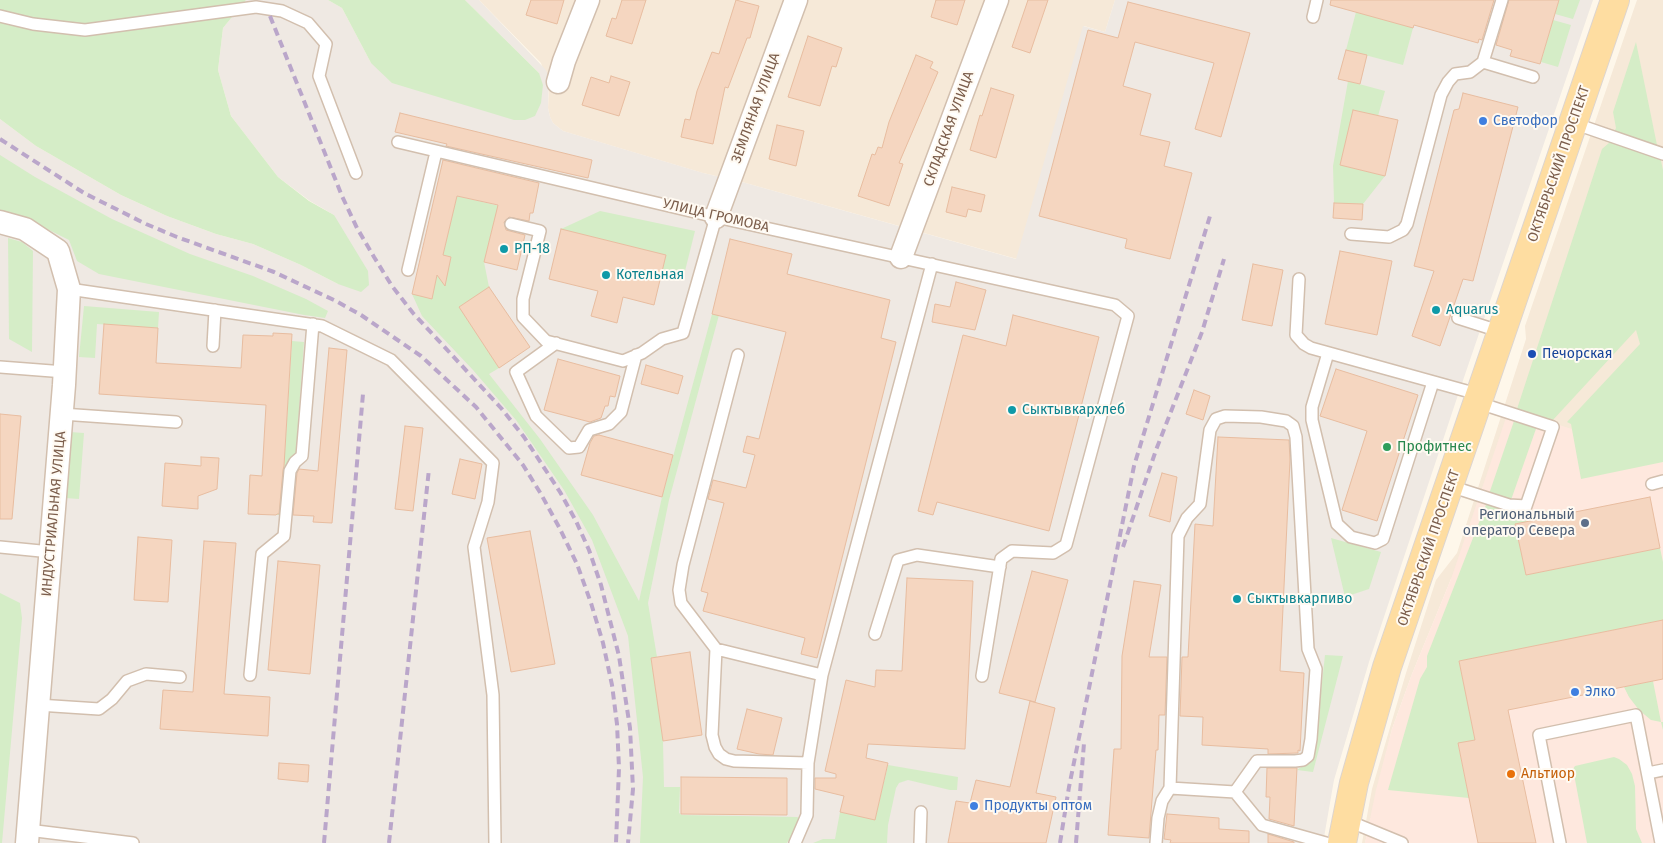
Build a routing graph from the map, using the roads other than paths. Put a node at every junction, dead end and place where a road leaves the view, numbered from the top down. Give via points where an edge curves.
1 (588, 0) edge
2 (796, 0) edge
3 (997, 0) edge
4 (1318, 0) edge
5 (1502, 0) edge
6 (1615, 0) edge
7 (0, 16) edge
8 (1313, 17) dead end
9 (1484, 62) junction
10 (1534, 77) dead end
11 (558, 82) dead end
12 (1573, 123) junction
13 (398, 142) dead end
14 (436, 152) junction
15 (1663, 154) edge
16 (356, 173) dead end
17 (716, 217) junction
18 (0, 222) edge
19 (511, 224) dead end
20 (1351, 234) dead end
21 (901, 257) junction
22 (932, 264) junction
23 (408, 270) dead end
24 (1299, 279) dead end
25 (69, 289) junction
26 (215, 310) junction
27 (1458, 318) dead end
28 (313, 324) junction
29 (1502, 332) junction
30 (556, 344) junction
31 (213, 346) dead end
32 (1328, 353) junction
33 (636, 355) junction
34 (738, 355) dead end
35 (0, 367) edge
36 (65, 372) junction
37 (1434, 382) junction
38 (1480, 399) junction
39 (62, 414) junction
40 (176, 422) dead end
41 (1450, 486) junction
42 (0, 547) edge
43 (51, 552) junction
44 (1000, 567) junction
45 (876, 634) dead end
46 (716, 649) junction
47 (250, 675) dead end
48 (822, 675) junction
49 (982, 676) dead end
50 (180, 677) dead end
51 (38, 705) junction
52 (808, 764) junction
53 (1663, 770) edge
54 (1648, 773) junction
55 (1170, 788) junction
56 (1235, 792) junction
57 (921, 812) dead end
58 (1344, 831) edge
59 (28, 836) edge
60 (133, 843) edge
61 (495, 843) edge
62 (795, 843) edge
63 (920, 843) edge
64 (1156, 843) edge
65 (1326, 843) edge
66 (1402, 843) edge
67 (1560, 843) edge
68 (1662, 843) edge

1 - 11 street
2 - 17 street, ЗЕМЛЯНАЯ УЛИЦА
3 - 21 street, СКЛАДСКАЯ УЛИЦА
4 - 8 lane
5 - 9 lane
6 - 12 main road, ОКТЯБРЬСКИЙ ПРОСПЕКТ
7 - 16 lane via 32,24 85,30 256,6 282,11 308,24 326,44 319,76
9 - 10 lane
9 - 20 lane via 1470,72 1455,74 1441,95 1403,230 1389,236
12 - 15 lane
12 - 29 main road, ОКТЯБРЬСКИЙ ПРОСПЕКТ
13 - 14 lane, УЛИЦА ГРОМОВА
14 - 17 lane, УЛИЦА ГРОМОВА
14 - 23 lane
17 - 21 lane, УЛИЦА ГРОМОВА
17 - 33 lane via 683,333 662,338
18 - 25 street, ИНДУСТРИАЛЬНАЯ УЛИЦА via 24,229 58,251
19 - 30 lane via 540,231 523,299 523,317 546,341
21 - 22 lane, УЛИЦА ГРОМОВА
22 - 44 lane, УЛИЦА ГРОМОВА via 1115,305 1128,316 1066,545 1053,553 1012,550 1001,559
22 - 48 lane
24 - 32 lane via 1296,335 1311,348
25 - 26 lane
25 - 36 street, ИНДУСТРИАЛЬНАЯ УЛИЦА
26 - 28 lane
26 - 31 lane
27 - 29 lane
28 - 47 lane via 302,456 290,471 284,536 262,554
28 - 61 lane via 390,360 493,463 488,502 474,547 492,696
29 - 38 main road, ОКТЯБРЬСКИЙ ПРОСПЕКТ
30 - 33 lane via 623,360
30 - 33 lane via 516,372 536,416 569,448 579,447 589,430 609,424 621,412
32 - 37 lane
32 - 37 lane via 1312,407 1312,420 1337,524 1351,537 1376,543 1383,539
34 - 46 lane via 679,590 681,603
35 - 36 lane
36 - 39 street, ИНДУСТРИАЛЬНАЯ УЛИЦА
37 - 38 lane
38 - 41 main road, ОКТЯБРЬСКИЙ ПРОСПЕКТ
38 - 41 lane via 1553,427 1526,506 1509,505
39 - 40 lane
39 - 43 street, ИНДУСТРИАЛЬНАЯ УЛИЦА
41 - 58 main road, ОКТЯБРЬСКИЙ ПРОСПЕКТ via 1387,667
42 - 43 lane
43 - 51 street, ИНДУСТРИАЛЬНАЯ УЛИЦА
44 - 45 lane via 918,555 898,560
44 - 49 lane
46 - 48 lane
46 - 52 lane via 712,736 719,754 734,761
48 - 52 lane
50 - 51 lane via 146,674 127,681 112,699 98,709
51 - 59 street, ИНДУСТРИАЛЬНАЯ УЛИЦА
52 - 62 lane via 807,816
53 - 54 lane
54 - 67 lane via 1636,715 1538,735
54 - 68 lane
55 - 56 lane
55 - 56 lane via 1178,536 1187,518 1200,504 1210,430 1216,419 1225,416 1261,417 1286,421 1293,426 1296,436 1308,649 1316,669 1308,756 1295,761 1257,761
55 - 64 lane via 1162,801
56 - 65 lane via 1262,825
57 - 63 lane
58 - 66 lane
59 - 60 lane

